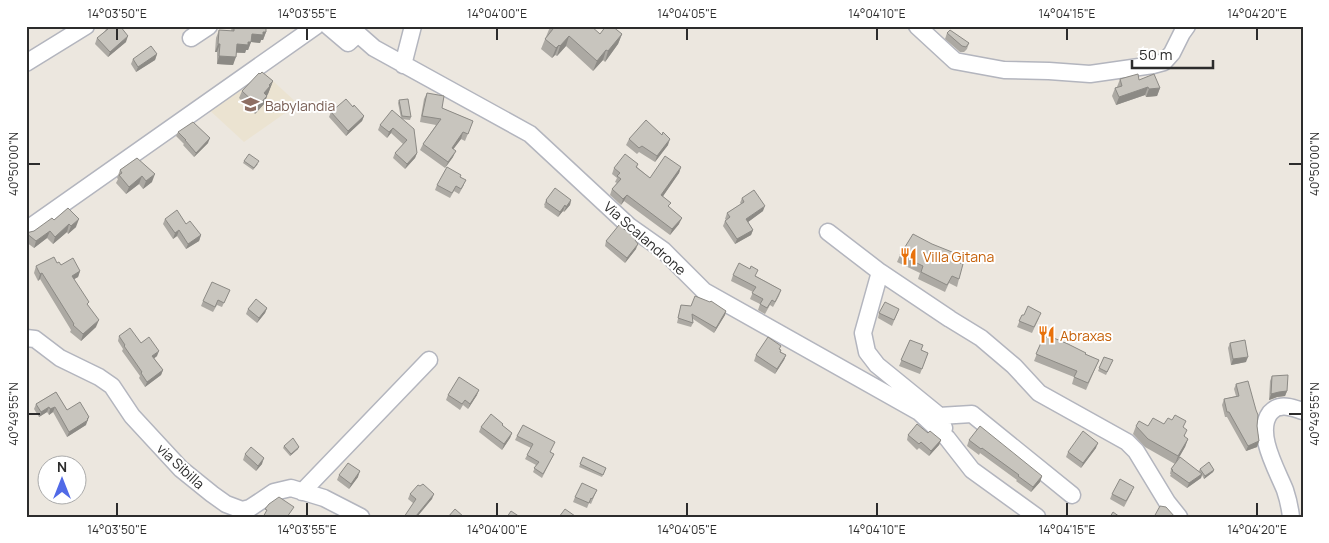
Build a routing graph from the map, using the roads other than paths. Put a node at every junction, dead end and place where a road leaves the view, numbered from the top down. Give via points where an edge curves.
1 (86, 26) edge
2 (209, 26) edge
3 (316, 26) edge
4 (328, 26) edge
5 (413, 26) edge
6 (916, 26) edge
7 (1187, 26) edge
8 (354, 30) edge
9 (191, 38) dead end
10 (26, 63) edge
11 (404, 65) junction
12 (26, 230) edge
13 (828, 232) dead end
14 (880, 272) junction
15 (26, 338) edge
16 (429, 360) dead end
17 (1303, 411) edge
18 (940, 416) junction
19 (947, 438) junction
20 (302, 492) junction
21 (1072, 495) dead end
22 (247, 512) edge
23 (360, 517) edge
24 (1037, 517) edge
25 (1179, 517) edge
26 (1292, 517) edge

1 - 10 street
2 - 9 street
3 - 12 street
4 - 8 street via 348,43
5 - 11 street
6 - 7 street via 954,61 1004,70 1090,74 1164,62
8 - 11 street, Via Scalandrone via 374,48
11 - 19 street, Via Scalandrone via 530,134 629,226 663,250 704,291 919,412
13 - 14 street
14 - 18 street via 863,333 867,352 877,365
14 - 25 street via 981,338 1039,393 1127,442
15 - 22 street, via Sibilla via 35,339 60,358 112,386 132,416 181,469 226,504
16 - 20 street
17 - 26 street via 1279,407 1266,420 1265,435
18 - 19 street
18 - 21 street via 972,414
19 - 24 street, Via Scalandrone via 972,470
20 - 22 street, via Sibilla via 291,488 274,492
20 - 23 street, via Sibilla via 324,498

